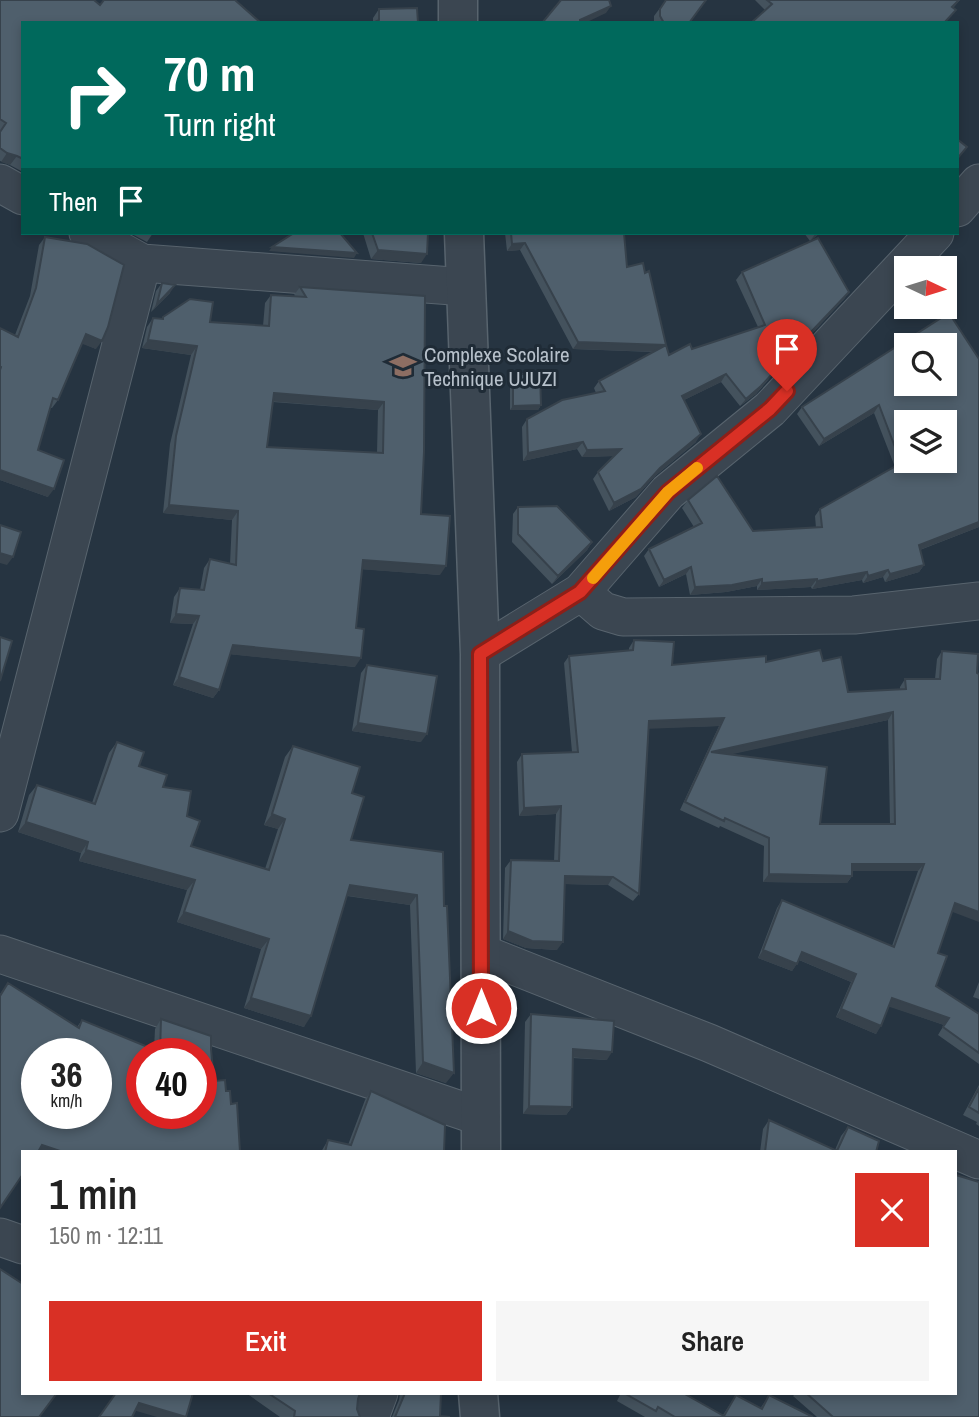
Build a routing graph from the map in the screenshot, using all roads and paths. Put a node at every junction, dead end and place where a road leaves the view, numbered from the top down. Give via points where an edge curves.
1 (458, 0) edge
2 (458, 21) edge
3 (0, 183) edge
4 (979, 183) edge
5 (21, 195) edge
6 (959, 206) edge
7 (93, 235) edge
8 (464, 235) edge
9 (933, 235) edge
10 (142, 263) junction
11 (466, 287) junction
12 (580, 592) junction
13 (979, 601) edge
14 (480, 654) junction
15 (0, 813) edge
16 (481, 953) junction
17 (0, 954) edge
18 (481, 1134) edge
19 (956, 1150) edge
20 (957, 1150) edge
21 (979, 1160) edge
22 (0, 1237) edge
23 (21, 1244) edge
24 (378, 1395) edge
25 (478, 1395) edge
26 (370, 1417) edge
27 (480, 1417) edge

1 - 2 street
3 - 5 street
4 - 6 street
7 - 10 street
8 - 11 street
9 - 12 street via 770,409 668,492
10 - 11 street
10 - 15 street
11 - 14 street
12 - 13 street via 603,611 624,617 854,615
12 - 14 street
14 - 16 street
16 - 18 street
16 - 19 street via 709,1043
17 - 18 street
20 - 21 street
22 - 23 street
24 - 26 street
25 - 27 street

